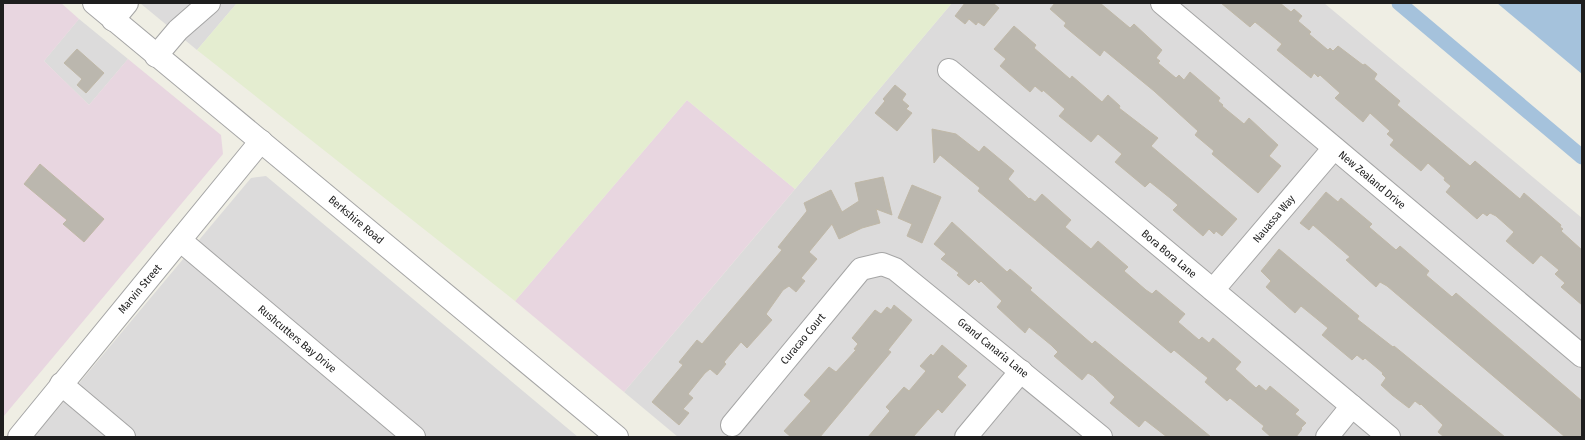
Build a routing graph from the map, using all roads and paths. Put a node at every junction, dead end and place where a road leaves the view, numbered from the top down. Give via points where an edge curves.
1 (94, 3) edge
2 (127, 3) edge
3 (209, 3) edge
4 (1162, 3) edge
5 (113, 20) junction
6 (156, 56) junction
7 (949, 70) dead end
8 (261, 141) junction
9 (1334, 148) junction
10 (180, 241) junction
11 (882, 264) joint
12 (1213, 290) junction
13 (1582, 356) edge
14 (1021, 371) junction
15 (61, 384) junction
16 (1352, 406) junction
17 (732, 425) dead end
18 (19, 437) edge
19 (124, 437) edge
20 (414, 437) edge
21 (616, 437) edge
22 (966, 437) edge
23 (1100, 437) edge
24 (1327, 437) edge
25 (1389, 437) edge

1 - 5 street, Berkshire Road
2 - 5 street
3 - 6 street via 178,30
4 - 9 street, New Zealand Drive
5 - 6 street, Berkshire Road
6 - 8 street, Berkshire Road
7 - 12 street, Bora Bora Lane
8 - 10 street, Marvin Street
8 - 21 street, Berkshire Road
9 - 12 street, Nauassa Way
9 - 13 street, New Zealand Drive
10 - 15 street, Marvin Street
10 - 20 street, Rushcutters Bay Drive
11 - 14 street, Grand Canaria Lane via 895,269
11 - 17 street, Curacao Court via 861,269
12 - 16 street, Bora Bora Lane
14 - 22 street
14 - 23 street, Grand Canaria Lane
15 - 18 street, Marvin Street
15 - 19 street
16 - 24 street
16 - 25 street, Bora Bora Lane

